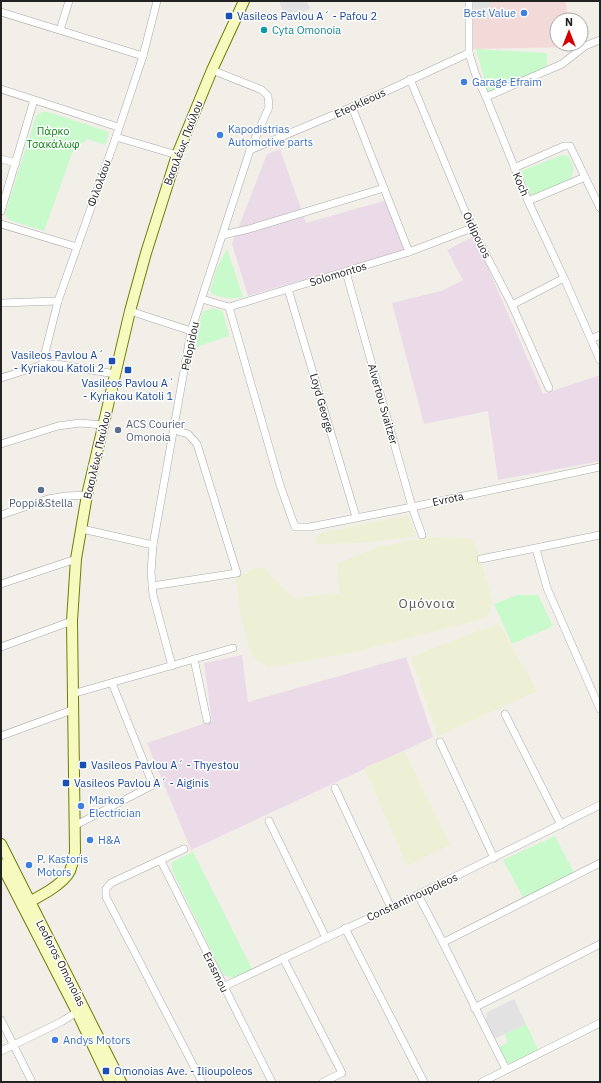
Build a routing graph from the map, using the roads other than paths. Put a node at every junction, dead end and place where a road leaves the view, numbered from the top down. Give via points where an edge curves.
1 (69, 1) edge
2 (158, 1) edge
3 (244, 1) edge
4 (469, 1) edge
5 (1, 12) edge
6 (60, 30) junction
7 (600, 40) edge
8 (469, 53) junction
9 (143, 56) junction
10 (212, 70) junction
11 (410, 79) junction
12 (1, 89) edge
13 (486, 97) junction
14 (34, 100) junction
15 (352, 107) junction
16 (118, 127) junction
17 (116, 137) junction
18 (250, 150) junction
19 (177, 155) junction
20 (1, 159) edge
21 (16, 164) junction
22 (514, 168) junction
23 (586, 177) junction
24 (384, 188) junction
25 (528, 201) junction
26 (600, 208) edge
27 (1, 210) edge
28 (1, 224) edge
29 (472, 228) junction
30 (223, 234) junction
31 (77, 247) junction
32 (409, 252) junction
33 (346, 272) junction
34 (564, 278) junction
35 (288, 289) junction
36 (202, 299) junction
37 (58, 301) junction
38 (1, 303) edge
39 (512, 306) junction
40 (229, 307) junction
41 (130, 311) junction
42 (191, 331) junction
43 (600, 335) edge
44 (591, 338) junction
45 (600, 360) edge
46 (42, 365) junction
47 (115, 374) junction
48 (1, 378) edge
49 (549, 388) dead end
50 (103, 425) junction
51 (174, 430) junction
52 (1, 444) edge
53 (600, 467) edge
54 (87, 495) junction
55 (412, 507) junction
56 (1, 515) edge
57 (356, 517) junction
58 (82, 529) junction
59 (422, 535) dead end
60 (600, 536) edge
61 (153, 545) junction
62 (536, 549) junction
63 (76, 559) junction
64 (481, 560) dead end
65 (1, 584) edge
66 (152, 586) junction
67 (72, 621) junction
68 (1, 647) edge
69 (233, 648) dead end
70 (194, 659) junction
71 (172, 666) junction
72 (112, 683) junction
73 (72, 694) junction
74 (600, 709) edge
75 (72, 710) junction
76 (505, 714) dead end
77 (207, 720) dead end
78 (1, 736) edge
79 (440, 742) dead end
80 (335, 788) dead end
81 (599, 808) edge
82 (269, 821) dead end
83 (76, 825) junction
84 (561, 825) junction
85 (1, 844) edge
86 (184, 849) dead end
87 (494, 858) junction
88 (161, 861) junction
89 (600, 863) edge
90 (1, 864) edge
91 (418, 895) junction
92 (26, 903) junction
93 (391, 908) junction
94 (345, 928) junction
95 (326, 938) junction
96 (444, 942) junction
97 (600, 944) edge
98 (283, 958) junction
99 (223, 987) junction
100 (474, 1008) junction
101 (77, 1012) junction
102 (1, 1020) edge
103 (600, 1023) edge
104 (14, 1044) junction
105 (1, 1051) edge
106 (506, 1070) junction
107 (32, 1082) edge
108 (110, 1082) edge
109 (121, 1082) edge
110 (202, 1082) edge
111 (272, 1082) edge
112 (323, 1082) edge
113 (424, 1082) edge
114 (482, 1082) edge

1 - 6 street
2 - 9 street, Φιλολάου
3 - 10 street, Βασιλέως Παύλου
4 - 8 street, Koch
5 - 6 street
6 - 9 street
7 - 13 street via 585,46 562,64
8 - 11 street, Eteokleous
8 - 13 street, Koch
9 - 16 street, Φιλολάου
10 - 18 street, Pelopidou via 262,90 268,96 269,106
10 - 19 street, Βασιλέως Παύλου
11 - 15 street, Eteokleous
11 - 29 street, Oidipouos
12 - 14 street
13 - 22 street, Koch
14 - 16 street
14 - 21 street
15 - 18 street, Eteokleous
15 - 24 street
16 - 17 street, Φιλολάου
17 - 19 street
17 - 31 street, Φιλολάου
18 - 30 street, Pelopidou
19 - 41 street, Βασιλέως Παύλου
20 - 21 street
21 - 27 street
22 - 23 street via 564,146 570,146
22 - 25 street, Koch
23 - 25 street
23 - 26 street
24 - 30 street via 249,229
24 - 32 street
25 - 34 street, Koch
28 - 31 street
29 - 32 street, Solomontos
29 - 39 street, Oidipouos
30 - 36 street, Pelopidou
31 - 37 street, Φιλολάου
32 - 33 street, Solomontos
33 - 35 street, Solomontos
33 - 55 street, Alvertou Svaitzer
34 - 39 street
34 - 44 street, Koch
35 - 40 street, Solomontos
35 - 57 street, Loyd George
36 - 40 street
36 - 42 street, Pelopidou
37 - 38 street
37 - 46 street, Φιλολάου
39 - 49 street, Oidipouos
40 - 57 street, Evrota via 280,485 295,527 310,527
41 - 42 street
41 - 47 street, Βασιλέως Παύλου
42 - 51 street, Pelopidou
43 - 44 street
44 - 45 street, Koch
46 - 47 street via 56,364
46 - 48 street
47 - 50 street, Βασιλέως Παύλου
50 - 52 street via 80,423 58,426
50 - 54 street, Βασιλέως Παύλου
51 - 61 street, Pelopidou
51 - 66 street via 188,434 197,444 237,574
53 - 55 street, Evrota
54 - 56 street via 48,500
54 - 58 street, Βασιλέως Παύλου
55 - 57 street, Evrota
55 - 59 street, Alvertou Svaitzer
58 - 61 street
58 - 63 street, Βασιλέως Παύλου
60 - 62 street
61 - 66 street, Pelopidou
62 - 64 street
62 - 74 street via 547,588
63 - 65 street
63 - 67 street, Βασιλέως Παύλου
66 - 71 street, Pelopidou
67 - 68 street
67 - 73 street, Βασιλέως Παύλου
69 - 70 street
70 - 71 street
70 - 77 street
71 - 72 street
72 - 73 street
72 - 83 street via 152,785
73 - 75 street, Βασιλέως Παύλου
75 - 78 street
75 - 83 street, Βασιλέως Παύλου
76 - 84 street
79 - 87 street
80 - 93 street
81 - 84 street, Constantinoupoleos
82 - 95 street
83 - 92 street, Βασιλέως Παύλου via 75,852 69,872 59,884
84 - 87 street, Constantinoupoleos
85 - 92 street, Leoforos Omonoias
86 - 88 street
87 - 91 street, Constantinoupoleos
88 - 99 street, Erasmou
88 - 110 street via 111,883 106,889 106,896
89 - 96 street
90 - 92 street, Leoforos Omonoias
91 - 93 street, Constantinoupoleos
91 - 96 street
92 - 101 street, Leoforos Omonoias
92 - 109 street, Leoforos Omonoias
93 - 94 street, Constantinoupoleos
94 - 95 street, Constantinoupoleos
94 - 113 street
95 - 98 street, Constantinoupoleos
96 - 100 street
97 - 100 street
98 - 99 street, Constantinoupoleos
98 - 112 street via 342,1073
99 - 111 street, Erasmou
100 - 106 street
101 - 104 street
101 - 108 street, Leoforos Omonoias
102 - 104 street
103 - 106 street
104 - 105 street
104 - 107 street
106 - 114 street

